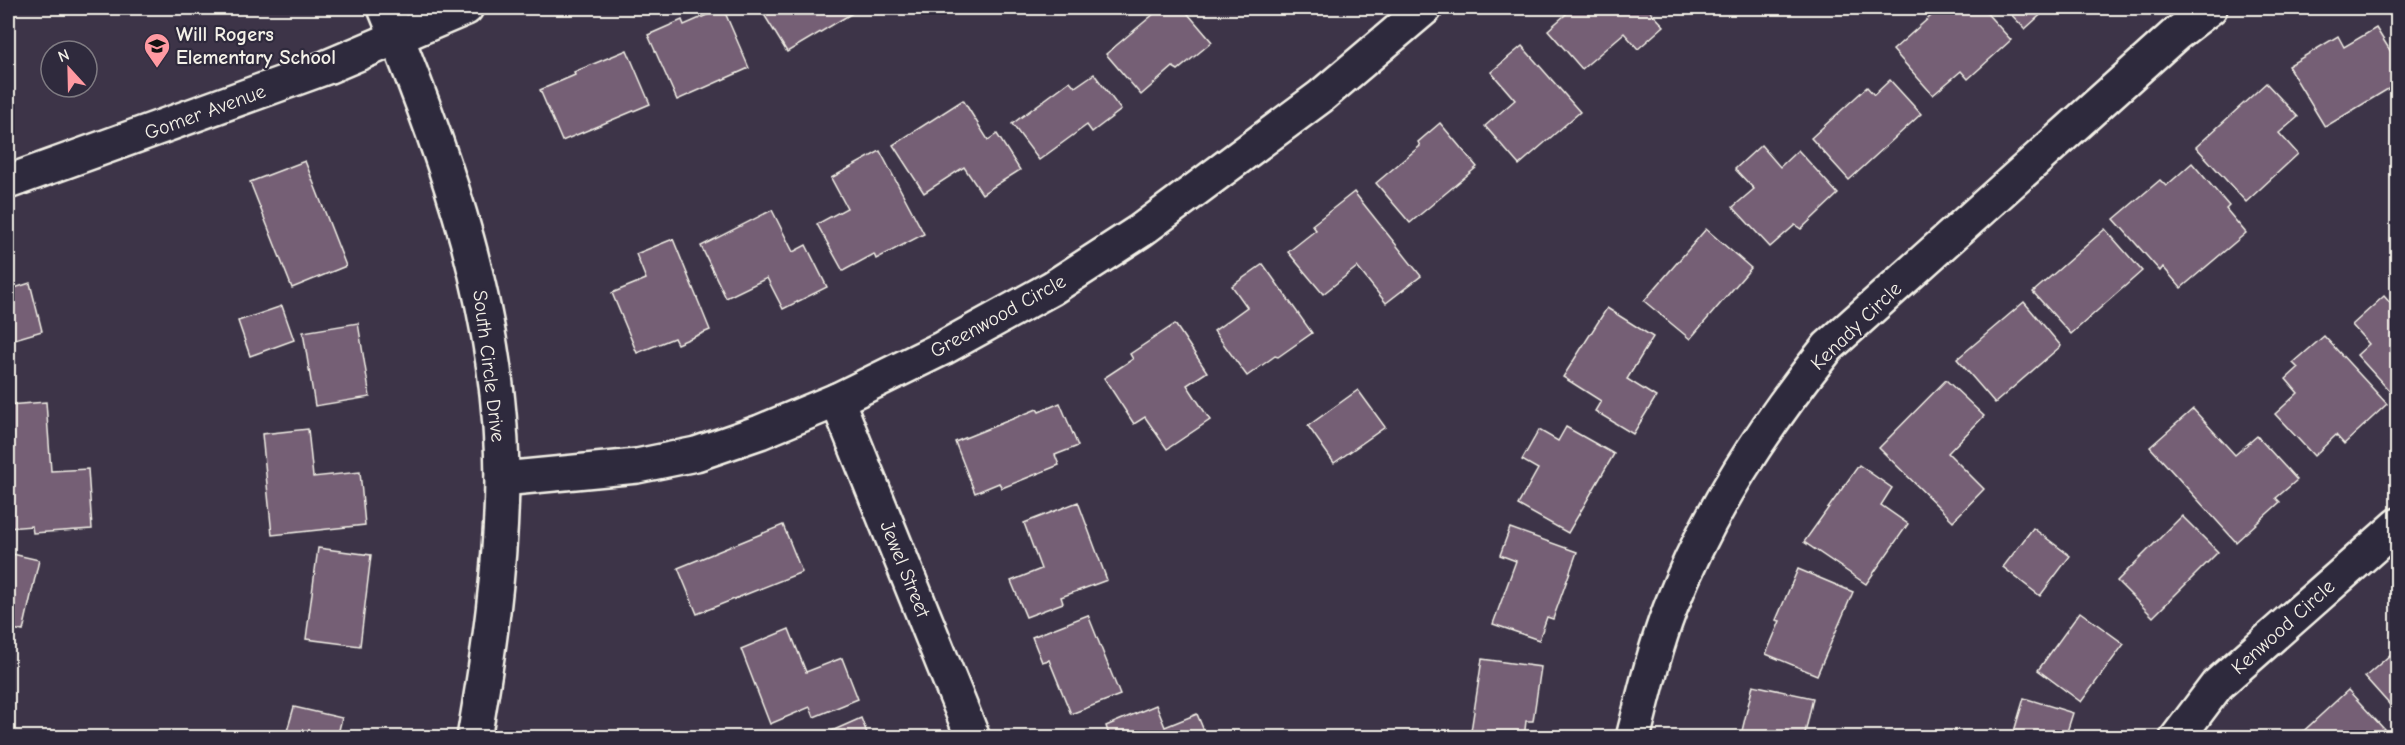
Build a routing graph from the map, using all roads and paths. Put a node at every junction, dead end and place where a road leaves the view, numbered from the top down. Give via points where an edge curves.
1 (385, 8) edge
2 (466, 8) edge
3 (1425, 8) edge
4 (2210, 8) edge
5 (398, 38) junction
6 (8, 182) edge
7 (837, 400) junction
8 (502, 479) junction
9 (2397, 525) edge
10 (474, 738) edge
11 (972, 738) edge
12 (1633, 738) edge
13 (2178, 738) edge

1 - 5 street, South Circle Drive
2 - 5 street, Gomer Avenue
3 - 7 street, Greenwood Circle via 1320,97 1140,231 1052,288
4 - 12 street, Kenady Circle via 2175,35 1828,347 1781,406 1740,467 1696,547 1669,611
5 - 6 street, Gomer Avenue via 269,89
5 - 8 street, South Circle Drive via 442,154 483,301 496,391
7 - 8 street, Greenwood Circle via 696,454 637,465
7 - 11 street, Jewel Street
8 - 10 street, South Circle Drive via 498,572
9 - 13 street, Kenwood Circle via 2217,685

